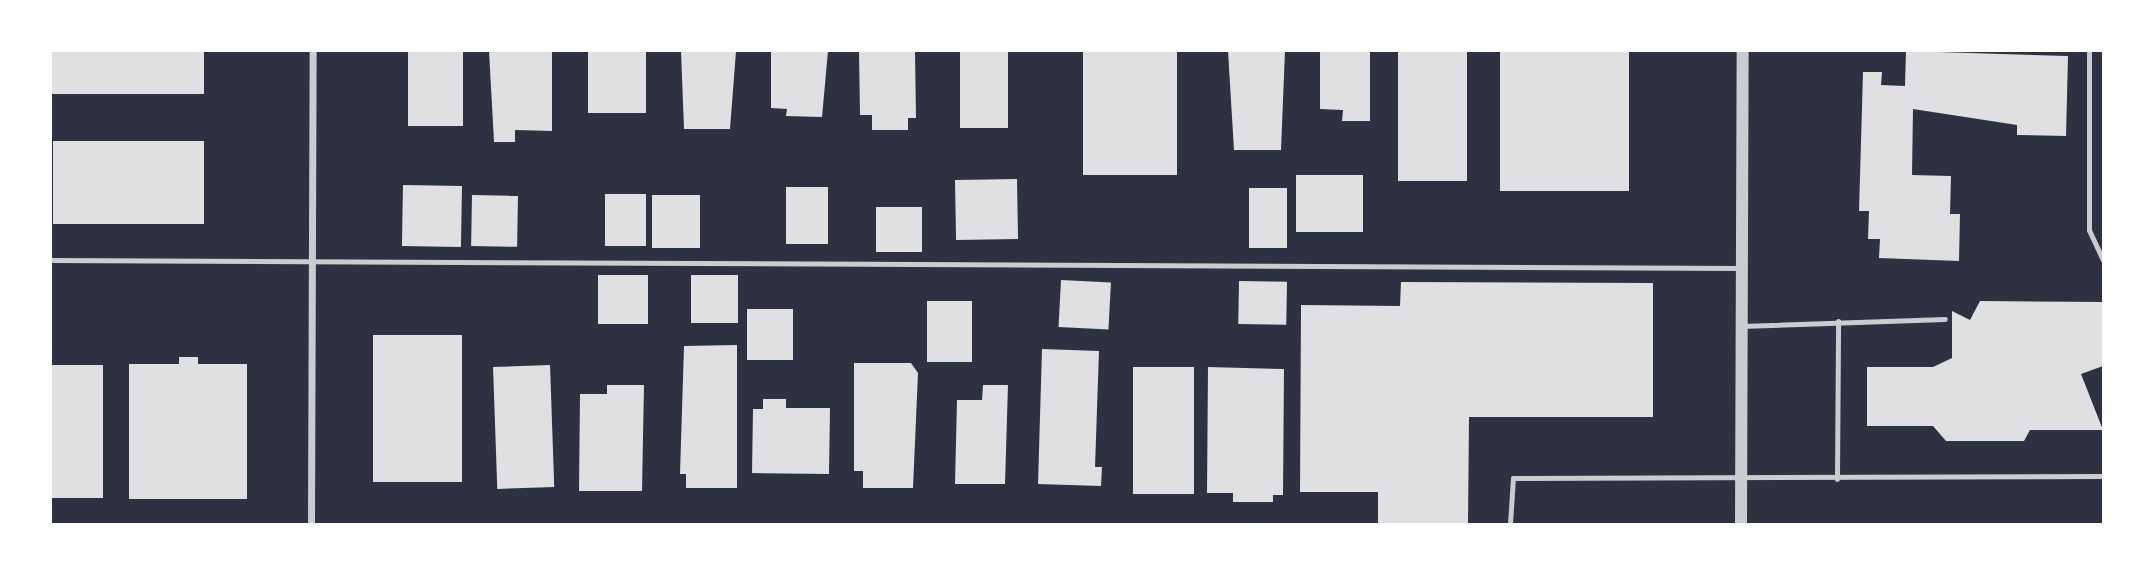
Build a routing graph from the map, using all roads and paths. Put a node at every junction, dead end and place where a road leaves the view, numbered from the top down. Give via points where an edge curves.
1 (313, 51) edge
2 (1743, 51) edge
3 (2089, 51) edge
4 (51, 260) edge
5 (2103, 260) edge
6 (311, 261) junction
7 (1744, 268) junction
8 (1945, 319) dead end
9 (1838, 321) junction
10 (1741, 326) junction
11 (2103, 476) edge
12 (1838, 480) junction
13 (1741, 481) junction
14 (311, 524) edge
15 (1510, 524) edge
16 (1741, 524) edge

1 - 6 street
2 - 7 street
3 - 5 lane via 2089,230
4 - 6 lane
6 - 7 lane
6 - 14 street
7 - 10 street
8 - 9 lane
9 - 10 lane
9 - 12 lane
10 - 13 street
11 - 12 lane
12 - 13 lane
13 - 15 lane via 1513,478
13 - 16 street

